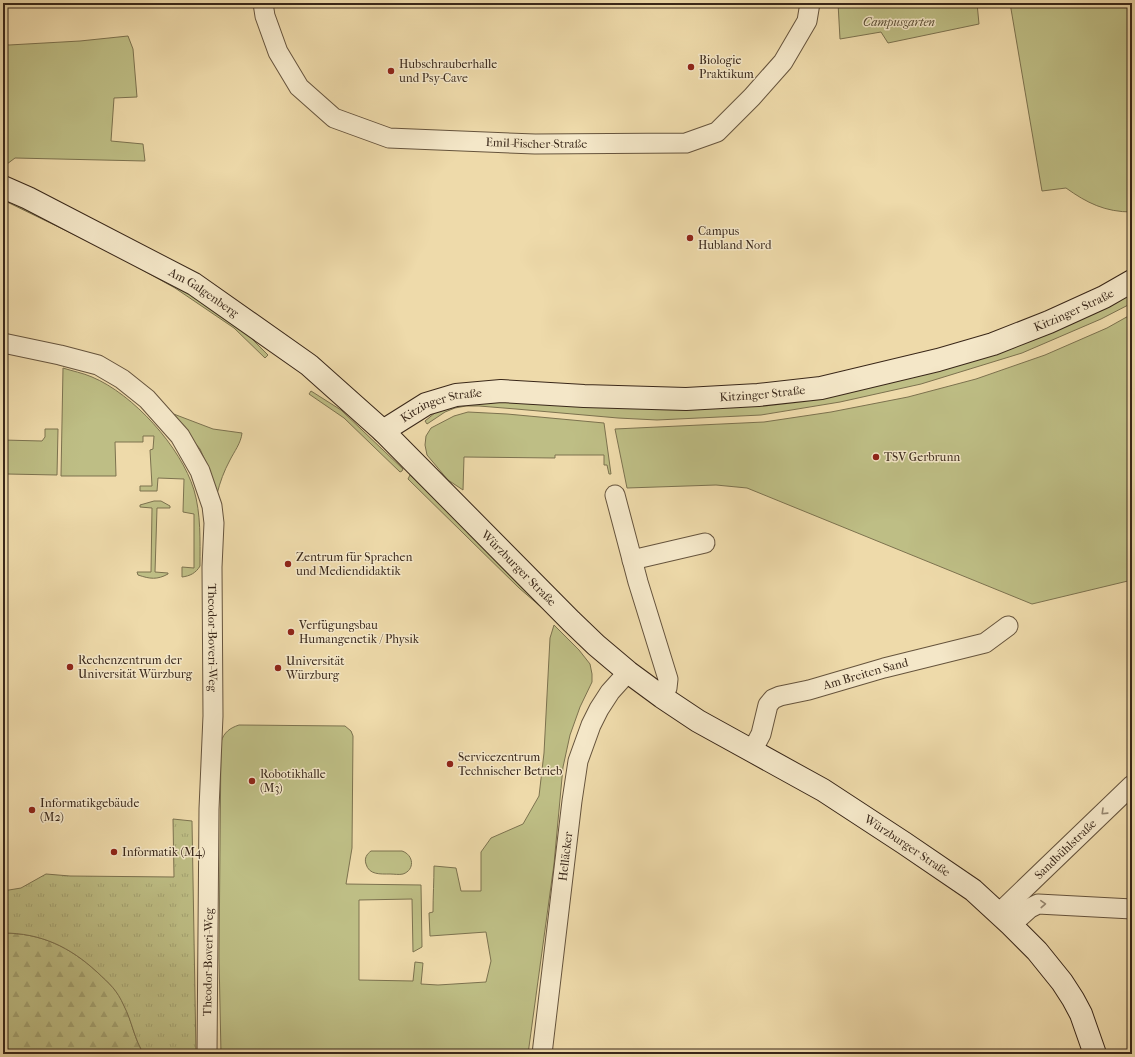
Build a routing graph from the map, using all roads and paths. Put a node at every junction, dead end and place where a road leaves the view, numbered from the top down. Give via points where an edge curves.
1 (263, 3) edge
2 (810, 3) edge
3 (3, 187) edge
4 (1132, 281) edge
5 (3, 343) edge
6 (382, 431) junction
7 (615, 495) dead end
8 (705, 542) dead end
9 (632, 560) junction
10 (1008, 626) dead end
11 (628, 672) junction
12 (662, 698) junction
13 (752, 750) junction
14 (1132, 785) edge
15 (1132, 909) edge
16 (1005, 919) junction
17 (207, 1054) edge
18 (542, 1054) edge
19 (1096, 1054) edge

1 - 2 street, Emil-Fischer-Straße via 278,52 299,87 334,118 389,138 535,144 686,143 717,132 782,62 807,21
3 - 6 street, Am Galgenberg via 194,284 309,365
4 - 6 street, Kitzinger Straße via 1049,322 993,344 821,388 686,399 501,391 456,395 426,404
5 - 17 street, Theodor-Boveri-Weg via 98,365 122,379 147,399 180,436 200,471 212,506 213,716
6 - 11 street, Würzburger Straße via 566,616
7 - 9 street
8 - 9 street
9 - 12 street via 668,679
10 - 13 street, Am Breiten Sand via 984,643 773,699 768,705 761,734
11 - 12 street, Würzburger Straße
11 - 18 street, Helläcker via 599,709 578,761
12 - 13 street, Würzburger Straße
13 - 16 street, Würzburger Straße via 823,790 904,843 973,890
14 -> 16 street, Sandbühlstraße
16 -> 15 street via 1038,904
16 - 19 street, Würzburger Straße via 1037,951 1067,989 1081,1014

